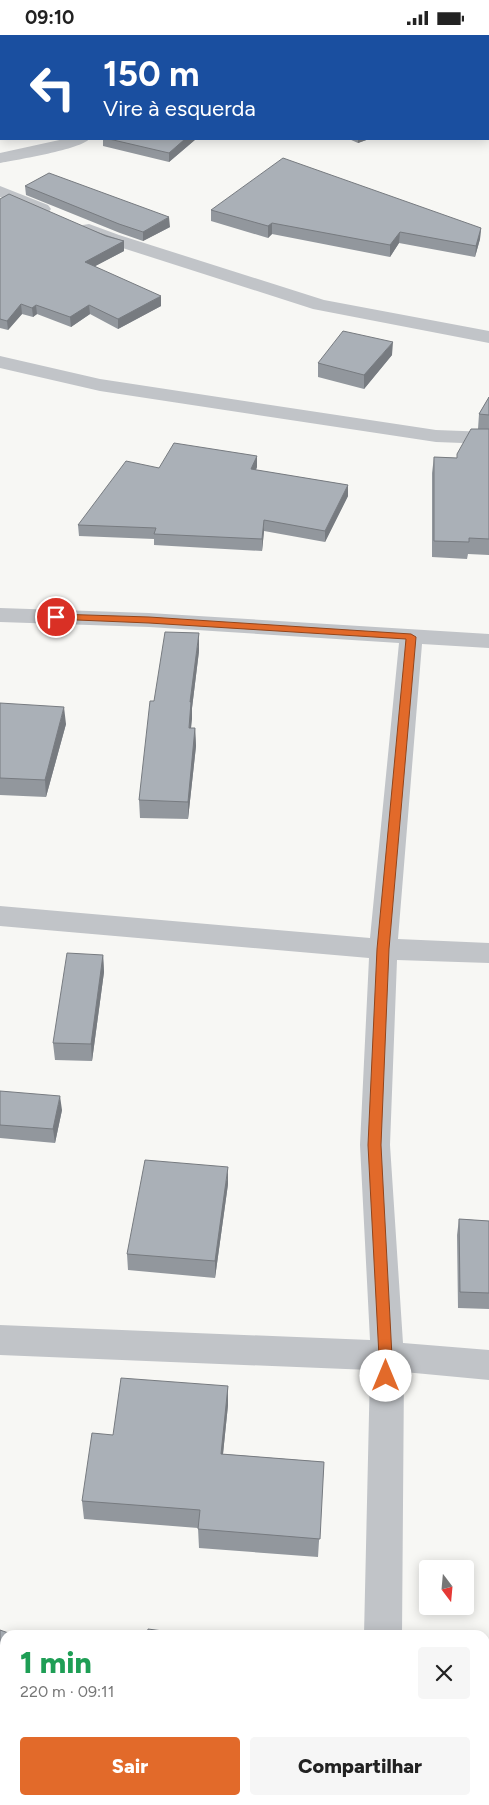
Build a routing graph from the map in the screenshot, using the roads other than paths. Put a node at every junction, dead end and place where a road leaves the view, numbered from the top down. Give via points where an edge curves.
1 (78, 140) edge
2 (0, 158) edge
3 (0, 191) edge
4 (489, 337) edge
5 (0, 362) edge
6 (489, 438) edge
7 (0, 615) edge
8 (411, 637) junction
9 (489, 641) edge
10 (0, 915) edge
11 (383, 949) junction
12 (489, 953) edge
13 (0, 1340) edge
14 (387, 1356) junction
15 (489, 1365) edge
16 (383, 1630) edge

1 - 2 street
3 - 4 street via 113,239 320,305
5 - 6 street via 128,389 436,436
7 - 8 street via 149,620
8 - 9 street
8 - 11 street
10 - 11 street
11 - 12 street
11 - 14 street via 375,1145
13 - 14 street
14 - 15 street
14 - 16 street

